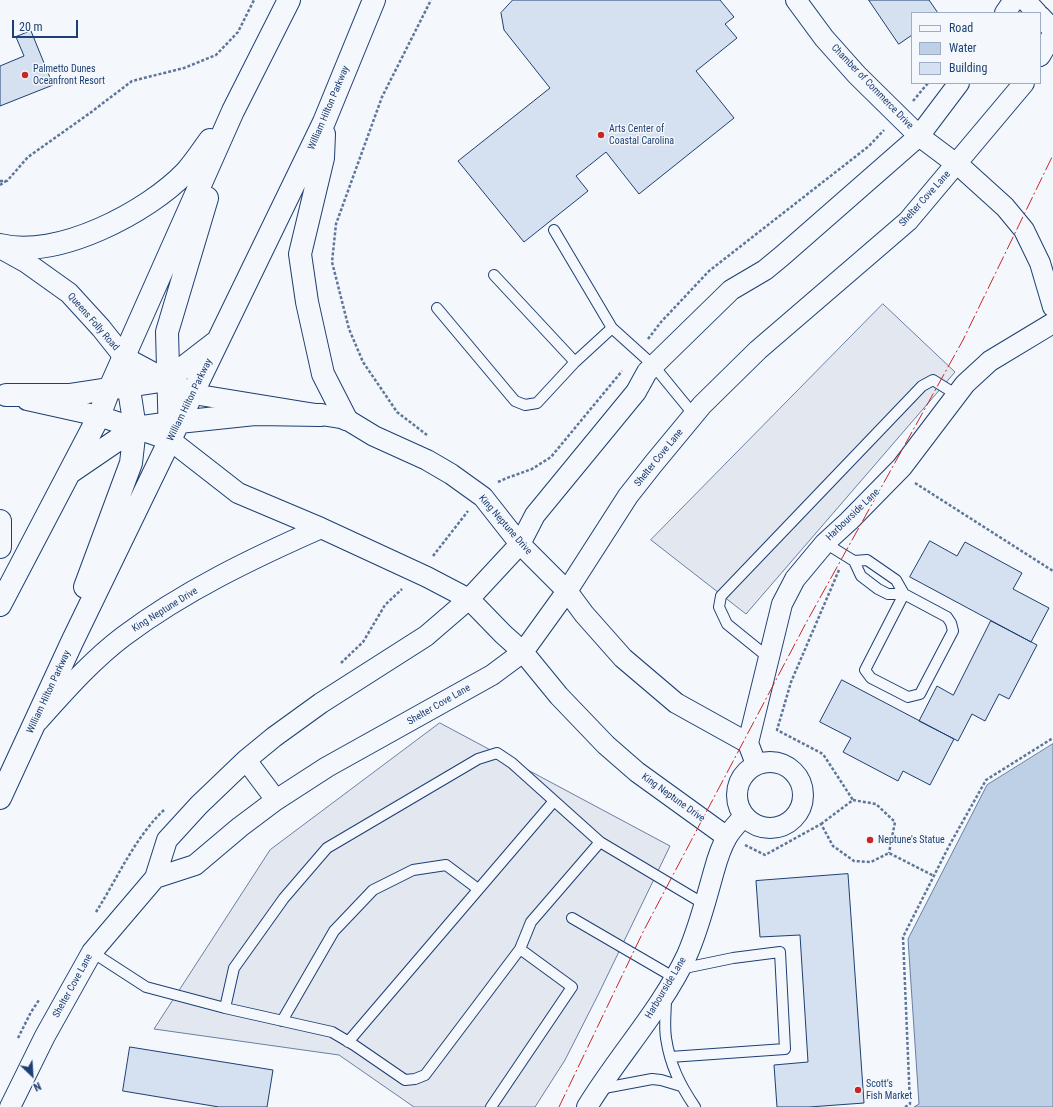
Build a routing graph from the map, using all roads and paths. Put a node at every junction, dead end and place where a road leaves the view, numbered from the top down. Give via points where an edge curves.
1 (254, 0) edge
2 (289, 0) edge
3 (374, 0) edge
4 (796, 0) edge
5 (1014, 0) edge
6 (1026, 0) edge
7 (1006, 12) edge
8 (1036, 12) edge
9 (1041, 17) edge
10 (1053, 30) edge
11 (1053, 34) edge
12 (1041, 54) edge
13 (958, 84) edge
14 (1023, 84) edge
15 (233, 110) junction
16 (324, 122) junction
17 (919, 136) junction
18 (956, 164) junction
19 (0, 181) edge
20 (7, 181) junction
21 (0, 185) edge
22 (554, 230) dead end
23 (0, 245) edge
24 (0, 248) edge
25 (494, 275) dead end
26 (1053, 306) edge
27 (437, 308) dead end
28 (1053, 323) edge
29 (612, 328) junction
30 (219, 340) junction
31 (124, 357) junction
32 (575, 362) junction
33 (653, 365) junction
34 (167, 380) junction
35 (119, 388) junction
36 (3, 394) edge
37 (193, 394) junction
38 (957, 395) junction
39 (321, 415) junction
40 (694, 415) junction
41 (99, 416) junction
42 (346, 419) junction
43 (135, 428) junction
44 (173, 429) junction
45 (897, 472) junction
46 (69, 474) junction
47 (0, 521) edge
48 (321, 528) junction
49 (825, 543) junction
50 (520, 544) junction
51 (0, 547) edge
52 (845, 556) junction
53 (854, 562) junction
54 (1053, 571) edge
55 (567, 590) junction
56 (904, 594) junction
57 (469, 599) junction
58 (0, 605) edge
59 (523, 652) junction
60 (769, 658) junction
61 (33, 727) junction
62 (1053, 738) edge
63 (748, 743) junction
64 (246, 760) junction
65 (756, 764) junction
66 (0, 798) edge
67 (276, 800) junction
68 (853, 800) junction
69 (554, 801) junction
70 (744, 816) junction
71 (821, 824) junction
72 (727, 837) junction
73 (600, 842) junction
74 (889, 853) junction
75 (934, 876) junction
76 (155, 878) junction
77 (478, 890) junction
78 (704, 904) junction
79 (572, 918) dead end
80 (520, 949) junction
81 (92, 952) junction
82 (674, 980) junction
83 (225, 1008) junction
84 (282, 1021) junction
85 (348, 1042) junction
86 (670, 1057) junction
87 (681, 1086) junction
88 (598, 1089) junction
89 (10, 1107) edge
90 (491, 1107) edge
91 (587, 1107) edge
92 (695, 1107) edge
93 (905, 1107) edge

1 - 20 path via 238,32 216,55 184,68 132,81 28,157
2 - 15 highway
3 - 16 highway, William Hilton Parkway
4 - 17 street, Chamber of Commerce Drive via 824,38 857,75
5 - 7 street
6 - 8 street
9 - 10 street
11 - 12 street
13 - 17 street, Shelter Cove Lane
14 - 18 street, Shelter Cove Lane
15 - 23 highway via 186,171 171,186 122,219 91,232 45,246
15 - 31 highway
15 - 34 highway via 167,332
16 - 30 highway, William Hilton Parkway
16 - 42 highway via 323,158 300,254 307,302 324,374
17 - 18 street
17 - 33 street, Shelter Cove Lane via 765,270 731,290
18 - 26 street via 1005,207 1024,230 1040,263
18 - 40 street, Shelter Cove Lane via 908,221 758,350
19 - 20 path
20 - 21 path
22 - 29 lane
24 - 31 street, Queens Folly Road via 27,263 69,293
25 - 32 lane
27 - 32 lane via 515,401 524,405 537,403
28 - 38 street, Harbourside Lane via 990,361 964,384
29 - 32 lane
29 - 33 lane
30 - 34 highway
30 - 37 highway, William Hilton Parkway
31 - 34 street, King Neptune Drive
31 - 35 highway
33 - 40 lane
33 - 50 street, Shelter Cove Lane via 636,392 535,515
34 - 35 highway
34 - 37 street, King Neptune Drive
34 - 44 highway
35 - 36 highway via 68,395
35 - 41 highway
35 - 43 highway
36 - 41 street
37 - 39 street, King Neptune Drive
37 - 44 highway, William Hilton Parkway
38 - 45 street, Harbourside Lane
38 - 60 lane via 933,380 922,386 721,596 718,607 727,624
39 - 42 street, King Neptune Drive
39 - 44 highway via 255,414
40 - 55 street, Shelter Cove Lane via 628,496
41 - 43 street
41 - 46 highway
42 - 50 street, King Neptune Drive via 374,436 451,474 483,497
43 - 44 highway
43 - 46 highway
43 - 61 highway via 131,464
44 - 48 street, King Neptune Drive via 238,494
44 - 61 highway, William Hilton Parkway
45 - 49 street, Harbourside Lane
45 - 54 path
46 - 58 highway
47 - 51 highway
48 - 57 street, King Neptune Drive
48 - 61 street, King Neptune Drive via 266,553 178,600 124,636 86,668
49 - 52 lane
49 - 60 street, Harbourside Lane via 795,579 782,604
50 - 55 street, King Neptune Drive
50 - 57 street, Shelter Cove Lane
52 - 53 lane
52 - 68 path via 791,682 777,730 822,754
53 - 56 lane via 861,576 878,589 888,594
53 - 56 lane via 867,560 896,580
55 - 59 street, Shelter Cove Lane
55 - 63 street, King Neptune Drive via 584,614 623,658 676,703
56 - 56 lane via 865,670 871,678 908,697 920,694 953,631 952,623 947,617
57 - 59 street, King Neptune Drive
57 - 64 street, Shelter Cove Lane via 426,636 322,703
59 - 67 street, Shelter Cove Lane via 492,675 327,767
59 - 72 street, King Neptune Drive via 559,696 606,745 637,772
60 - 63 street, Harbourside Lane
61 - 66 highway, William Hilton Parkway
62 - 75 path via 986,780
63 - 65 street
64 - 67 street
64 - 76 street, Shelter Cove Lane via 198,805 167,840
65 - 70 street via 746,771 736,793 738,806
65 - 70 street via 769,761 782,763 794,771 801,782 804,795 801,808 793,819 781,826 768,828 755,824
67 - 76 street, Shelter Cove Lane via 195,865
68 - 71 path
68 - 74 path via 876,804 895,822
69 - 73 lane
69 - 77 lane
69 - 83 lane via 497,754 478,759 327,848 284,898 234,968
70 - 72 street, Harbourside Lane
71 - 72 path via 765,855
71 - 74 path via 833,846 854,861 871,862
72 - 78 street, Harbourside Lane
73 - 78 lane
73 - 80 lane via 531,922
74 - 75 path
75 - 93 path via 903,937 910,1104
76 - 81 street, Shelter Cove Lane
77 - 84 lane via 446,865 413,870 373,890 334,931
77 - 85 lane
78 - 82 street, Harbourside Lane via 695,934
79 - 82 lane
80 - 85 lane via 425,1075 416,1080 405,1080
80 - 90 lane via 572,987
81 - 83 lane via 146,987
81 - 89 street, Shelter Cove Lane via 45,1036
82 - 86 lane via 666,1037
82 - 86 lane via 733,958 780,952 785,1049
82 - 88 street, Harbourside Lane
83 - 84 lane
84 - 85 lane via 332,1032
86 - 87 lane
87 - 88 lane via 652,1079
87 - 92 lane
88 - 91 street, Harbourside Lane

